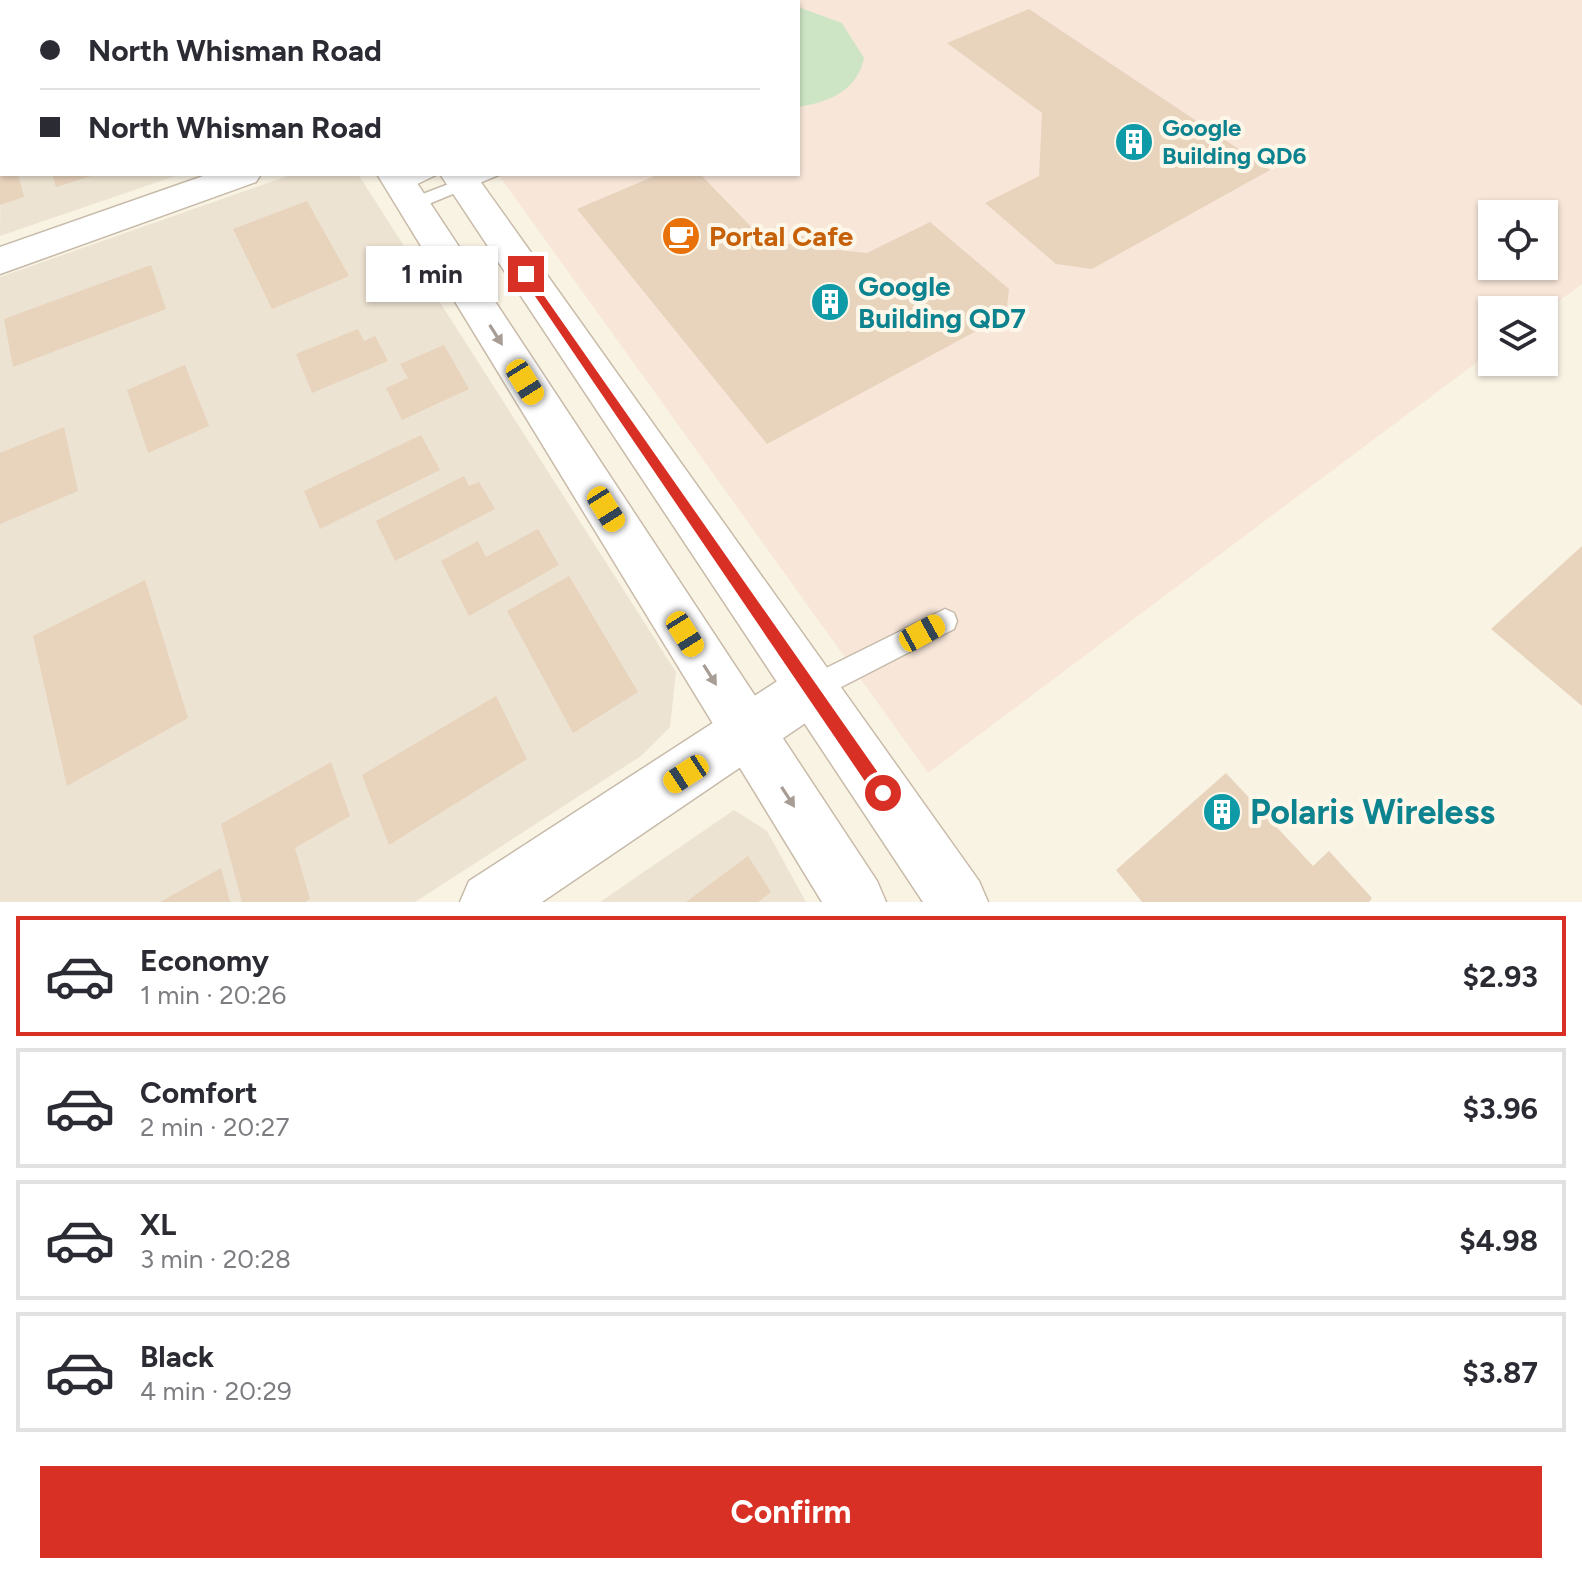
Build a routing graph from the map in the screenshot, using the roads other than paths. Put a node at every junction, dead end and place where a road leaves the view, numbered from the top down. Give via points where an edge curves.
1 (238, 176) edge
2 (436, 181) edge
3 (0, 261) edge
4 (945, 621) dead end
5 (811, 689) junction
6 (746, 732) junction
7 (490, 902) edge
8 (856, 902) edge
9 (958, 902) edge

1 - 3 main road
2 - 5 main road
2 -> 6 main road
4 - 5 lane
5 - 6 main road
5 - 9 main road
6 - 7 main road
6 -> 8 main road

